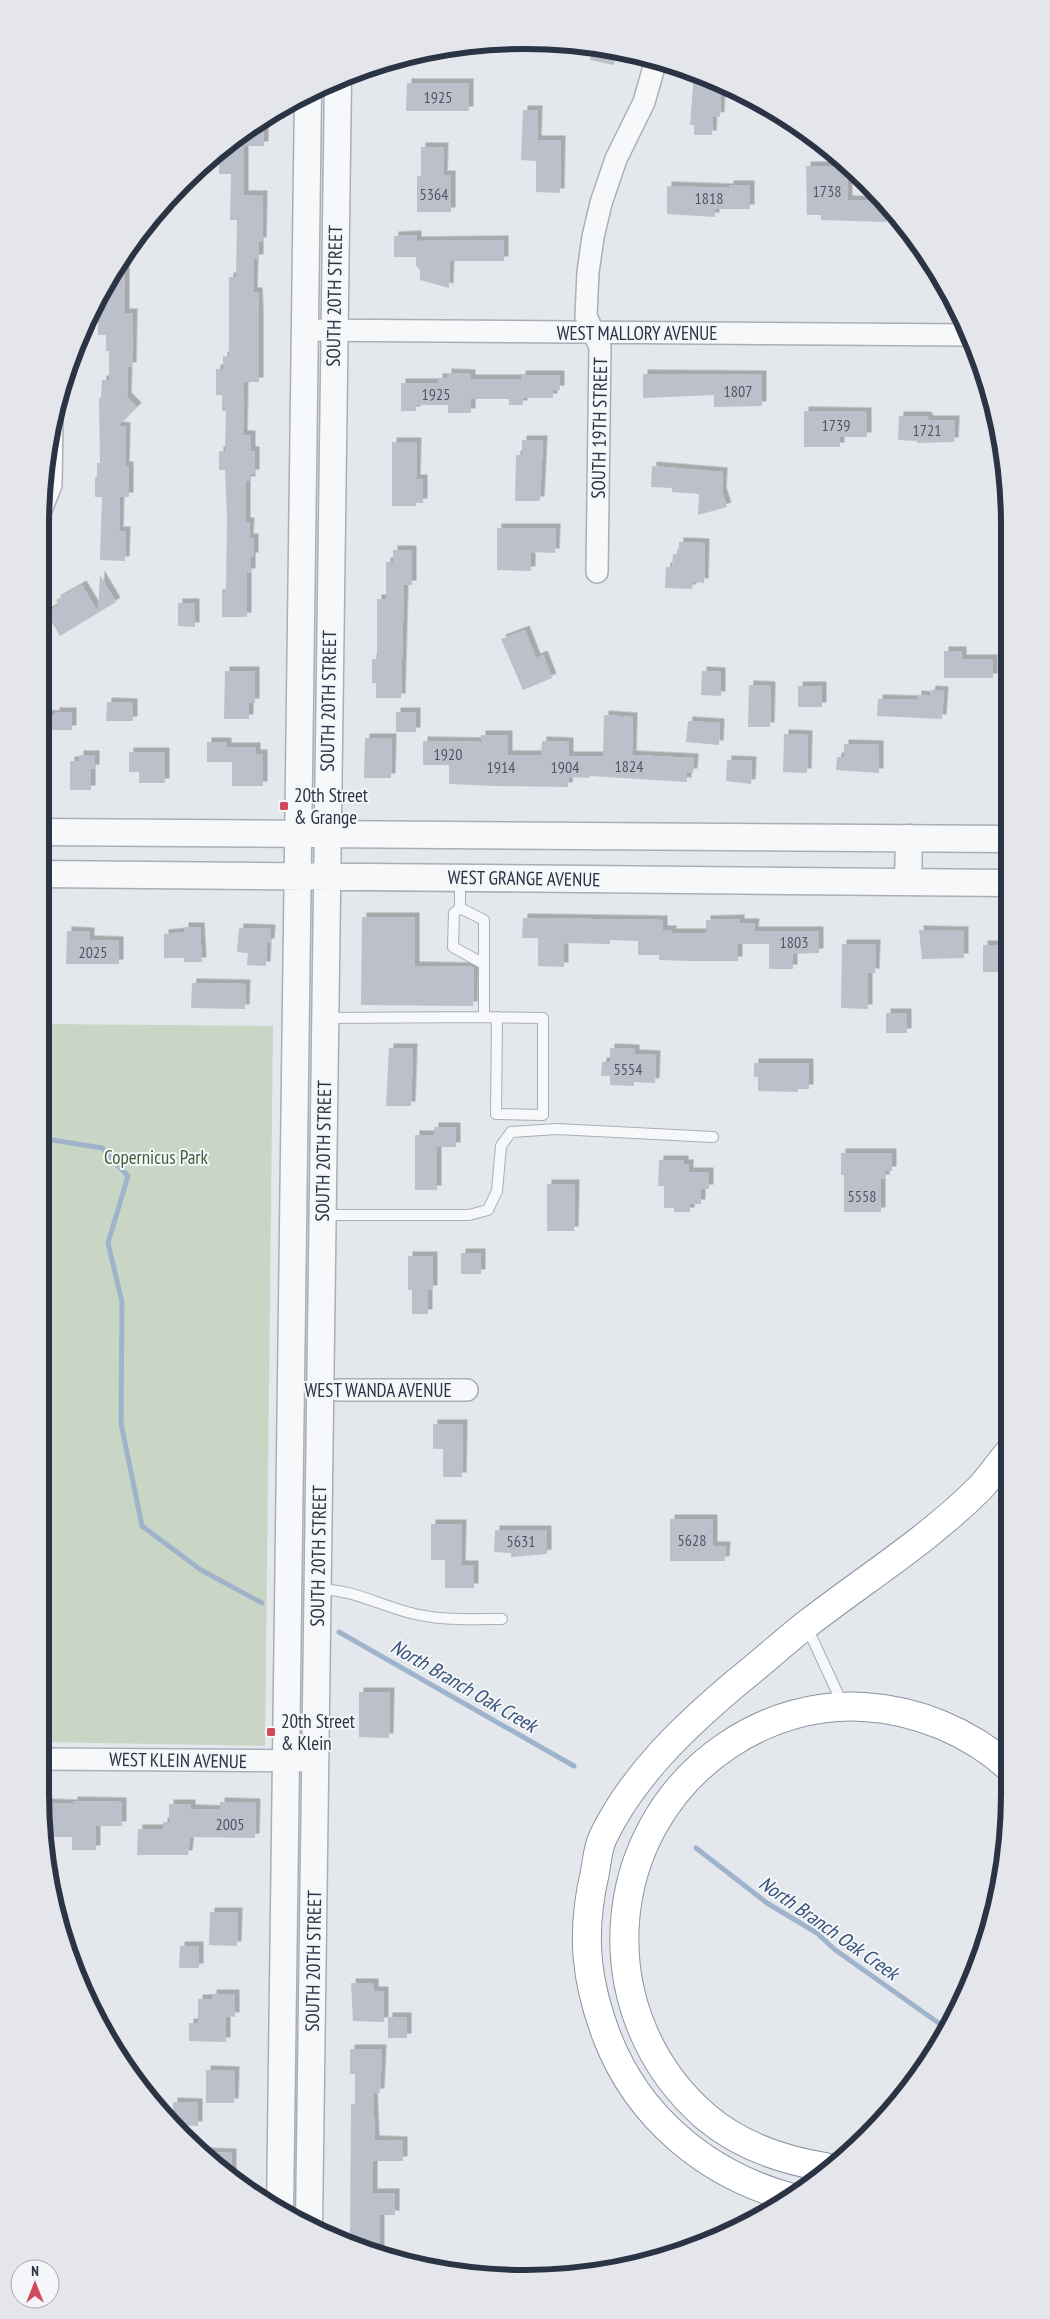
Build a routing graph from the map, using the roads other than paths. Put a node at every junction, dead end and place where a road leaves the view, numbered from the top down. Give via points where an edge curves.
1 (654, 67) edge
2 (338, 87) edge
3 (308, 101) edge
4 (304, 330) junction
5 (334, 330) junction
6 (594, 332) junction
7 (961, 335) edge
8 (597, 572) dead end
9 (313, 724) junction
10 (49, 832) edge
11 (188, 833) junction
12 (297, 834) junction
13 (326, 834) junction
14 (448, 835) junction
15 (909, 838) junction
16 (1001, 839) edge
17 (49, 874) edge
18 (187, 875) junction
19 (297, 876) junction
20 (326, 876) junction
21 (454, 877) junction
22 (908, 882) junction
23 (1001, 883) edge
24 (460, 908) junction
25 (484, 964) junction
26 (484, 1017) junction
27 (497, 1017) junction
28 (312, 1029) junction
29 (713, 1137) dead end
30 (322, 1215) junction
31 (311, 1390) junction
32 (466, 1390) dead end
33 (1001, 1462) edge
34 (317, 1589) junction
35 (502, 1619) dead end
36 (806, 1625) junction
37 (843, 1706) junction
38 (49, 1759) edge
39 (1001, 1760) edge
40 (285, 1761) junction
41 (315, 1761) junction
42 (822, 2166) edge
43 (783, 2194) edge
44 (280, 2202) edge
45 (309, 2218) edge

1 - 6 street, SOUTH 19TH STREET via 644,102 616,159 597,220 588,272 586,316
2 - 5 street, SOUTH 20TH STREET
3 - 4 street, SOUTH 20TH STREET
4 - 5 street, WEST MALLORY AVENUE
4 - 9 street, SOUTH 20TH STREET
5 - 6 street, WEST MALLORY AVENUE
5 - 9 street, SOUTH 20TH STREET
6 - 7 street, WEST MALLORY AVENUE
6 - 8 street, SOUTH 19TH STREET via 600,347
9 - 12 street, SOUTH 20TH STREET
9 - 13 street, SOUTH 20TH STREET
10 - 11 street
11 - 12 street
11 - 18 street
12 - 13 street
12 - 19 street, SOUTH 20TH STREET
13 - 14 street
13 - 20 street, SOUTH 20TH STREET
14 - 15 street
14 - 21 street
15 - 16 street
15 - 22 street
17 - 18 street, WEST GRANGE AVENUE
18 - 19 street, WEST GRANGE AVENUE
19 - 20 street, WEST GRANGE AVENUE
19 - 28 street, SOUTH 20TH STREET
20 - 21 street, WEST GRANGE AVENUE
20 - 28 street, SOUTH 20TH STREET
21 - 22 street, WEST GRANGE AVENUE
21 - 24 lane
22 - 23 street, WEST GRANGE AVENUE
24 - 25 lane via 484,920
24 - 25 lane via 454,913 453,947
25 - 26 lane
26 - 27 lane
26 - 28 lane
27 - 27 lane via 543,1018 543,1115 496,1114
28 - 30 street, SOUTH 20TH STREET
28 - 31 street, SOUTH 20TH STREET
29 - 30 lane via 557,1128 511,1132 500,1146 497,1191 488,1210 469,1215
30 - 31 street, SOUTH 20TH STREET
31 - 32 street, WEST WANDA AVENUE
31 - 34 street, SOUTH 20TH STREET
31 - 40 street, SOUTH 20TH STREET
33 - 36 highway via 981,1486 936,1528
34 - 35 lane via 350,1592 427,1617
34 - 41 street, SOUTH 20TH STREET
36 - 37 lane
36 - 43 highway via 697,1716 636,1781 602,1839 589,1897 586,1954 598,2011 616,2059 647,2108 676,2138 724,2170
37 - 39 highway via 878,1708 937,1723
37 - 42 highway via 811,1710 761,1726 736,1739 700,1766 653,1823 634,1869 624,1921 627,1981 634,2009 646,2040 682,2093 706,2117 736,2138 767,2153
38 - 40 street, WEST KLEIN AVENUE
40 - 41 street, WEST KLEIN AVENUE
40 - 44 street, SOUTH 20TH STREET
41 - 45 street, SOUTH 20TH STREET

